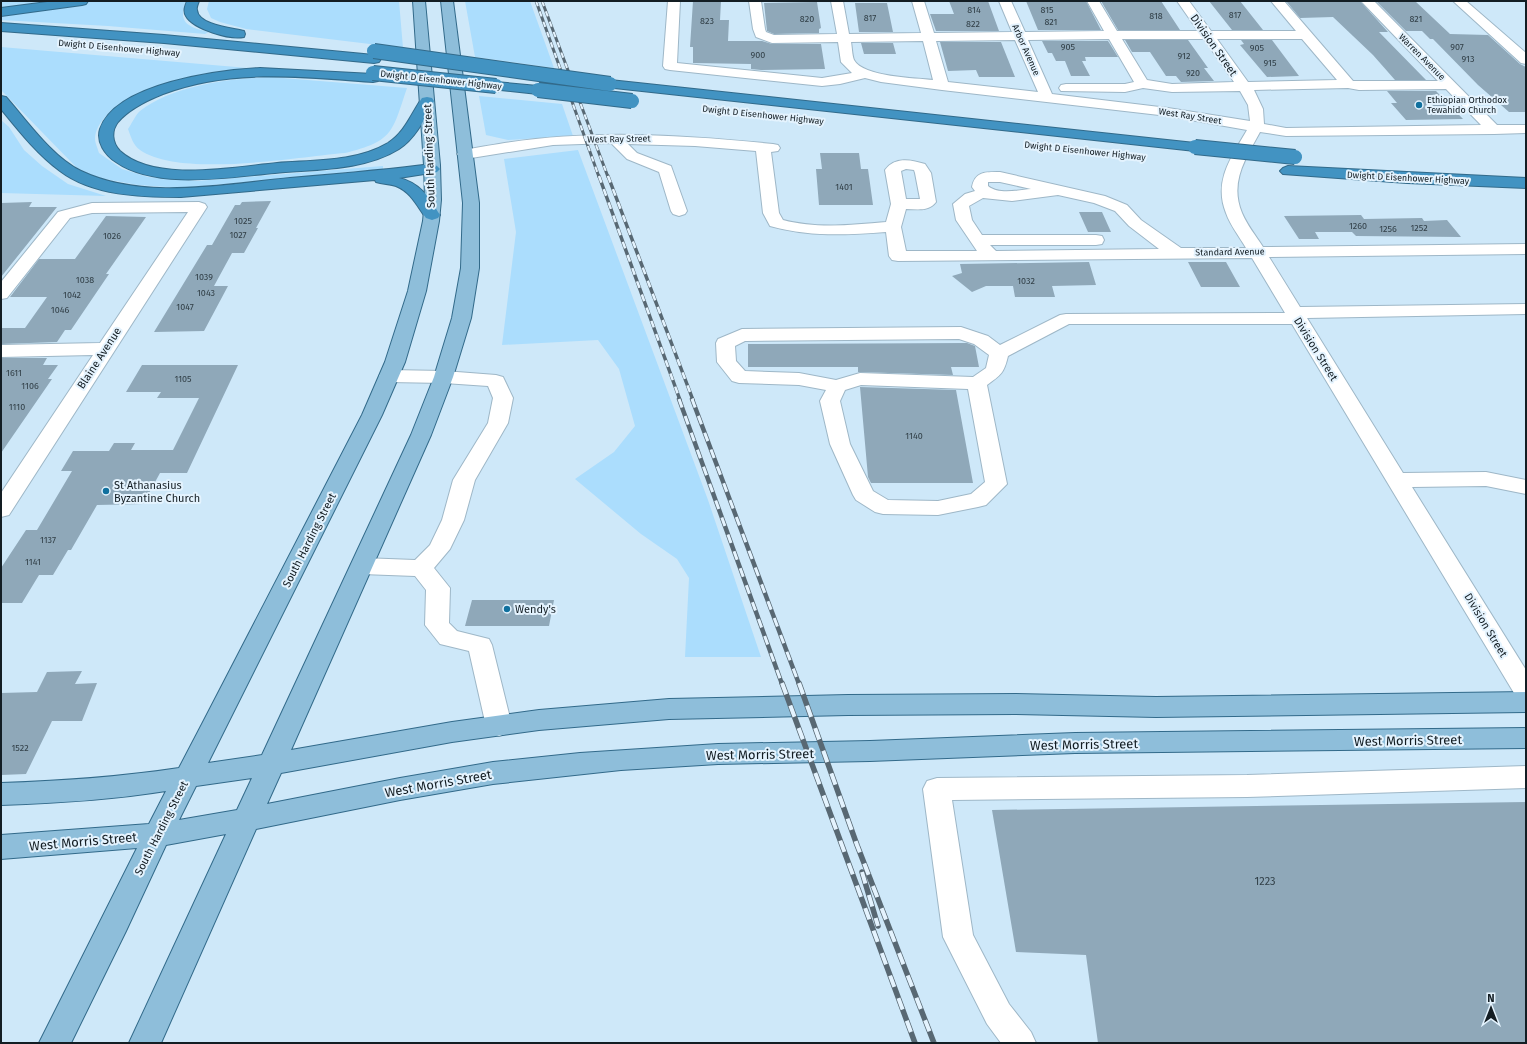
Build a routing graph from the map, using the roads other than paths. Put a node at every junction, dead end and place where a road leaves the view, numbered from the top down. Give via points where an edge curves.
1 (82, 1) edge
2 (193, 1) edge
3 (419, 1) edge
4 (447, 1) edge
5 (674, 1) edge
6 (755, 1) edge
7 (837, 1) edge
8 (918, 1) edge
9 (1005, 1) edge
10 (1094, 1) edge
11 (1183, 1) edge
12 (1277, 1) edge
13 (1367, 1) edge
14 (1459, 1) edge
15 (1, 12) edge
16 (1, 27) edge
17 (1113, 35) junction
18 (1207, 35) junction
19 (1306, 35) junction
20 (1021, 37) junction
21 (843, 38) junction
22 (929, 38) junction
23 (1, 39) edge
24 (1526, 60) edge
25 (374, 65) junction
26 (861, 72) junction
27 (1142, 84) junction
28 (1348, 84) junction
29 (1450, 85) junction
30 (942, 86) junction
31 (1244, 86) junction
32 (1045, 93) junction
33 (1, 100) edge
34 (427, 101) junction
35 (648, 103) dead end
36 (1256, 128) junction
37 (1526, 129) edge
38 (1494, 130) junction
39 (615, 139) junction
40 (1302, 157) dead end
41 (446, 159) junction
42 (1331, 159) dead end
43 (334, 163) junction
44 (1219, 164) dead end
45 (1475, 166) dead end
46 (1250, 167) dead end
47 (1280, 170) dead end
48 (351, 178) junction
49 (1526, 183) edge
50 (899, 204) dead end
51 (679, 211) dead end
52 (432, 215) junction
53 (893, 227) junction
54 (977, 240) junction
55 (1526, 249) edge
56 (1256, 252) junction
57 (1176, 253) junction
58 (1113, 254) junction
59 (991, 256) junction
60 (1, 294) edge
61 (1519, 310) edge
62 (1296, 316) junction
63 (105, 349) junction
64 (1, 350) edge
65 (999, 353) junction
66 (388, 376) junction
67 (444, 377) junction
68 (977, 383) junction
69 (837, 386) junction
70 (1397, 480) junction
71 (1526, 487) edge
72 (1, 510) edge
73 (362, 566) junction
74 (421, 568) junction
75 (1526, 691) edge
76 (1526, 702) edge
77 (499, 726) junction
78 (1526, 738) edge
79 (273, 764) junction
80 (187, 777) junction
81 (1526, 777) edge
82 (1, 794) edge
83 (248, 819) junction
84 (157, 835) junction
85 (1, 847) edge
86 (55, 1043) edge
87 (145, 1043) edge
88 (1020, 1043) edge

1 - 15 highway
2 - 25 highway via 190,9 193,17 203,25
3 - 34 main road, South Harding Street
4 - 41 main road, South Harding Street
5 - 26 street via 670,66 822,82 844,80
6 - 21 street via 761,34 772,39
7 - 21 street
8 - 22 street
9 - 20 street, Arbor Avenue
10 - 17 street
11 - 18 street, Division Street
12 - 19 street
13 - 29 street, Warren Avenue
14 - 24 street
16 - 25 highway, Dwight D Eisenhower Highway via 164,39
17 - 18 street
17 - 20 street
17 - 27 street
18 - 19 street
18 - 31 street, Division Street
19 - 28 street
20 - 22 street
20 - 32 street, Arbor Avenue
21 - 22 street
21 - 26 street via 848,62
22 - 30 street
23 - 25 highway, Dwight D Eisenhower Highway
25 - 35 highway, Dwight D Eisenhower Highway, bridge via 496,86
25 - 40 highway, Dwight D Eisenhower Highway, bridge via 610,84
25 - 43 highway via 234,73 200,78 138,100 115,117 108,127 106,136 111,149 124,160 141,168 165,173 208,174
26 - 30 street, West Ray Street via 890,80
27 - 31 street via 1172,88
27 - 32 street via 1125,88
28 - 29 street
28 - 31 street
29 - 38 street, Warren Avenue
30 - 32 street, West Ray Street
31 - 36 street, Division Street via 1256,108
32 - 36 street, West Ray Street
33 - 48 highway via 63,167 81,177 112,186 149,192 190,192
34 - 41 main road, South Harding Street
34 - 43 highway via 406,136 396,144 376,154
36 - 38 street, West Ray Street via 1292,132
36 - 56 street, Division Street via 1228,183 1234,214
37 - 38 street, West Ray Street
39 - 41 street, West Ray Street via 560,141
39 - 51 street via 632,156 666,169
39 - 53 street, West Ray Street via 683,140 768,148 771,213 776,223 792,228 815,230
41 - 43 highway
41 - 48 highway
41 - 52 main road, South Harding Street
41 - 67 main road, South Harding Street via 471,203 471,258 458,332
42 - 45 highway, Dwight D Eisenhower Highway
44 - 46 highway
47 - 49 highway, Dwight D Eisenhower Highway
48 - 52 highway via 377,178 404,184 419,193
50 - 53 street
52 - 66 main road, South Harding Street via 417,291 395,362
53 - 59 street, Standard Avenue via 898,256
54 - 57 street via 964,220 961,204 986,192 980,187 981,180 986,177 1000,177 1099,199 1121,208 1135,223
54 - 58 street via 1102,240 1110,246
54 - 59 street
55 - 56 street, Standard Avenue
56 - 57 street, Standard Avenue
56 - 62 street, Division Street
57 - 58 street, Standard Avenue
58 - 59 street, Standard Avenue
60 - 63 street, Blaine Avenue via 64,215 92,208 199,207
61 - 62 street
62 - 65 street via 1066,318
62 - 70 street, Division Street
63 - 64 street
63 - 72 street, Blaine Avenue
65 - 68 street via 995,370
65 - 69 street via 981,340 961,333 742,335 725,343 726,362 739,378 799,379
66 - 67 street
66 - 80 main road, South Harding Street via 351,458
67 - 73 main road, South Harding Street
67 - 74 street via 496,381 503,398 498,423 464,480 453,520 439,549
68 - 69 street via 860,379
68 - 69 street via 996,484 978,500 938,508 883,507 864,495 840,444 830,401
70 - 71 street via 1469,478
70 - 75 street, Division Street
73 - 74 street
73 - 79 main road, South Harding Street
74 - 77 street via 438,588 438,625 449,638 480,645
76 - 77 main road via 1200,707 1016,704 759,706 622,712
77 - 79 main road
78 - 83 main road, West Morris Street via 1075,743 671,756 493,773
79 - 80 main road
79 - 83 main road, South Harding Street
80 - 82 main road via 77,791
80 - 84 main road, South Harding Street
81 - 88 street via 1247,786 937,789 958,937 998,1014
83 - 84 main road, West Morris Street
83 - 87 main road, South Harding Street
84 - 85 main road, West Morris Street
84 - 86 main road, South Harding Street

